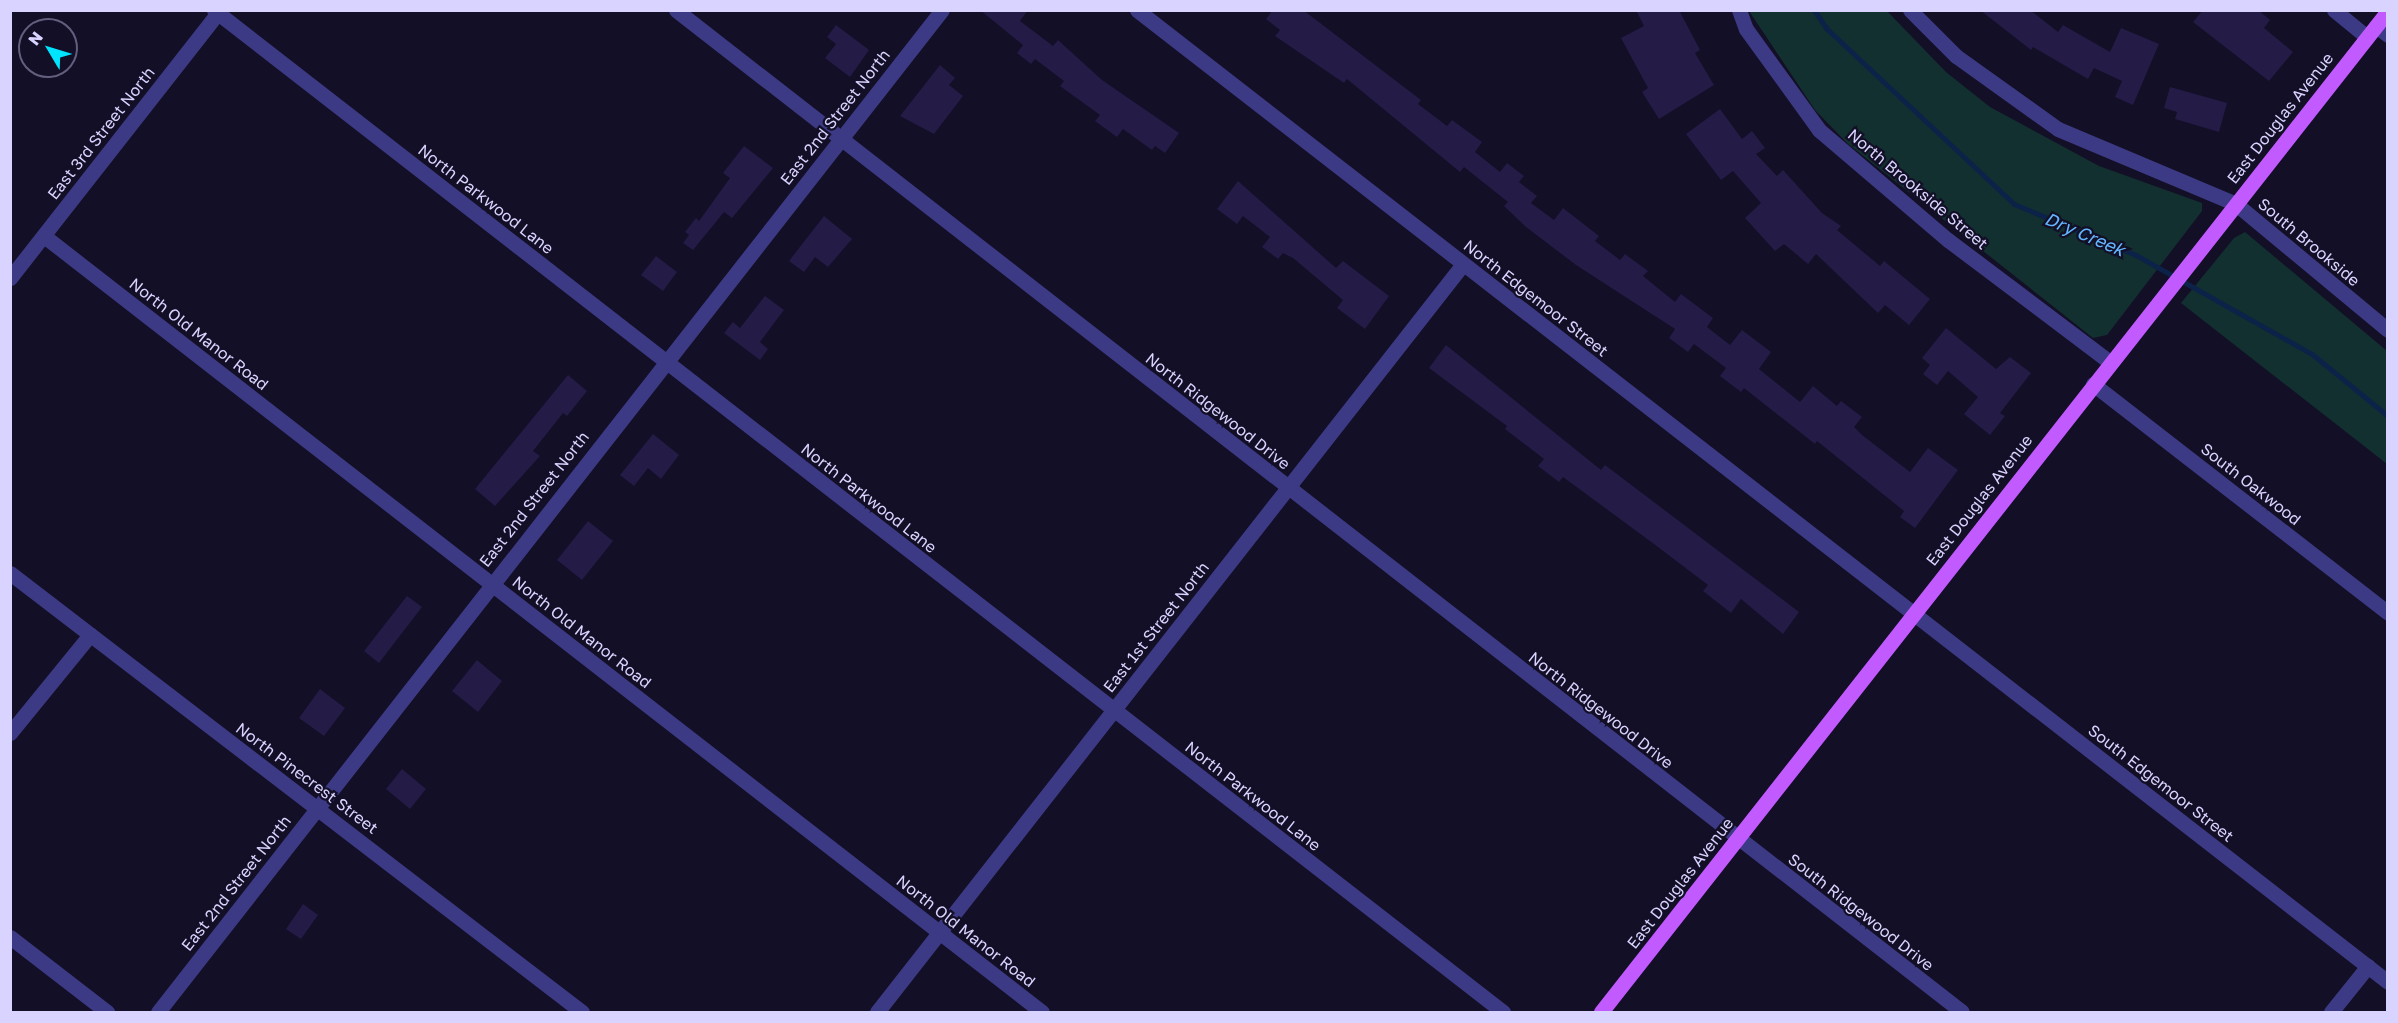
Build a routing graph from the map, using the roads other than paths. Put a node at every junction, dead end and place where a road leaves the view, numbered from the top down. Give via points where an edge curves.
1 (676, 10) edge
2 (942, 10) edge
3 (1137, 10) edge
4 (1739, 10) edge
5 (1910, 10) edge
6 (2334, 10) edge
7 (217, 11) edge
8 (2388, 11) edge
9 (2377, 33) edge
10 (841, 138) junction
11 (2236, 204) junction
12 (44, 236) junction
13 (1463, 264) junction
14 (10, 278) edge
15 (2388, 330) edge
16 (665, 361) junction
17 (2110, 362) junction
18 (2093, 384) junction
19 (1287, 488) junction
20 (10, 573) edge
21 (491, 584) junction
22 (1912, 613) junction
23 (2388, 613) edge
24 (90, 635) junction
25 (1113, 711) junction
26 (10, 734) edge
27 (317, 808) junction
28 (1737, 839) junction
29 (940, 933) junction
30 (10, 937) edge
31 (2368, 966) junction
32 (2388, 982) edge
33 (107, 1012) edge
34 (158, 1012) edge
35 (582, 1012) edge
36 (877, 1012) edge
37 (1042, 1012) edge
38 (1503, 1012) edge
39 (1601, 1012) edge
40 (1962, 1012) edge
41 (2331, 1012) edge

1 - 10 street, North Ridgewood Drive
2 - 10 street, East 2nd Street North
3 - 13 street, North Edgemoor Street
4 - 17 street, North Brookside Street via 1746,29 1820,130 1948,240
5 - 11 street via 1956,56 2058,129
6 - 9 street
7 - 12 street, East 3rd Street North
7 - 16 street, North Parkwood Lane
8 - 9 main road, East Douglas Avenue
9 - 11 main road, East Douglas Avenue
10 - 16 street, East 2nd Street North
10 - 19 street, North Ridgewood Drive
11 - 15 street, South Brookside
11 - 17 main road, East Douglas Avenue
12 - 14 street, East 3rd Street North
12 - 21 street, North Old Manor Road
13 - 19 street, East 1st Street North
13 - 22 street, North Edgemoor Street
16 - 21 street, East 2nd Street North
16 - 25 street, North Parkwood Lane
17 - 18 main road, East Douglas Avenue
18 - 22 main road, East Douglas Avenue
18 - 23 street, South Oakwood
19 - 25 street, East 1st Street North
19 - 28 street, North Ridgewood Drive
20 - 24 street, North Pinecrest Street
21 - 27 street, East 2nd Street North
21 - 29 street, North Old Manor Road
22 - 28 main road, East Douglas Avenue
22 - 31 street, South Edgemoor Street
24 - 26 street
24 - 27 street, North Pinecrest Street
25 - 29 street, East 1st Street North
25 - 38 street, North Parkwood Lane
27 - 34 street, East 2nd Street North
27 - 35 street, North Pinecrest Street
28 - 39 main road, East Douglas Avenue
28 - 40 street, South Ridgewood Drive
29 - 36 street, East 1st Street North
29 - 37 street, North Old Manor Road
30 - 33 street
31 - 32 street, South Edgemoor Street
31 - 41 street

